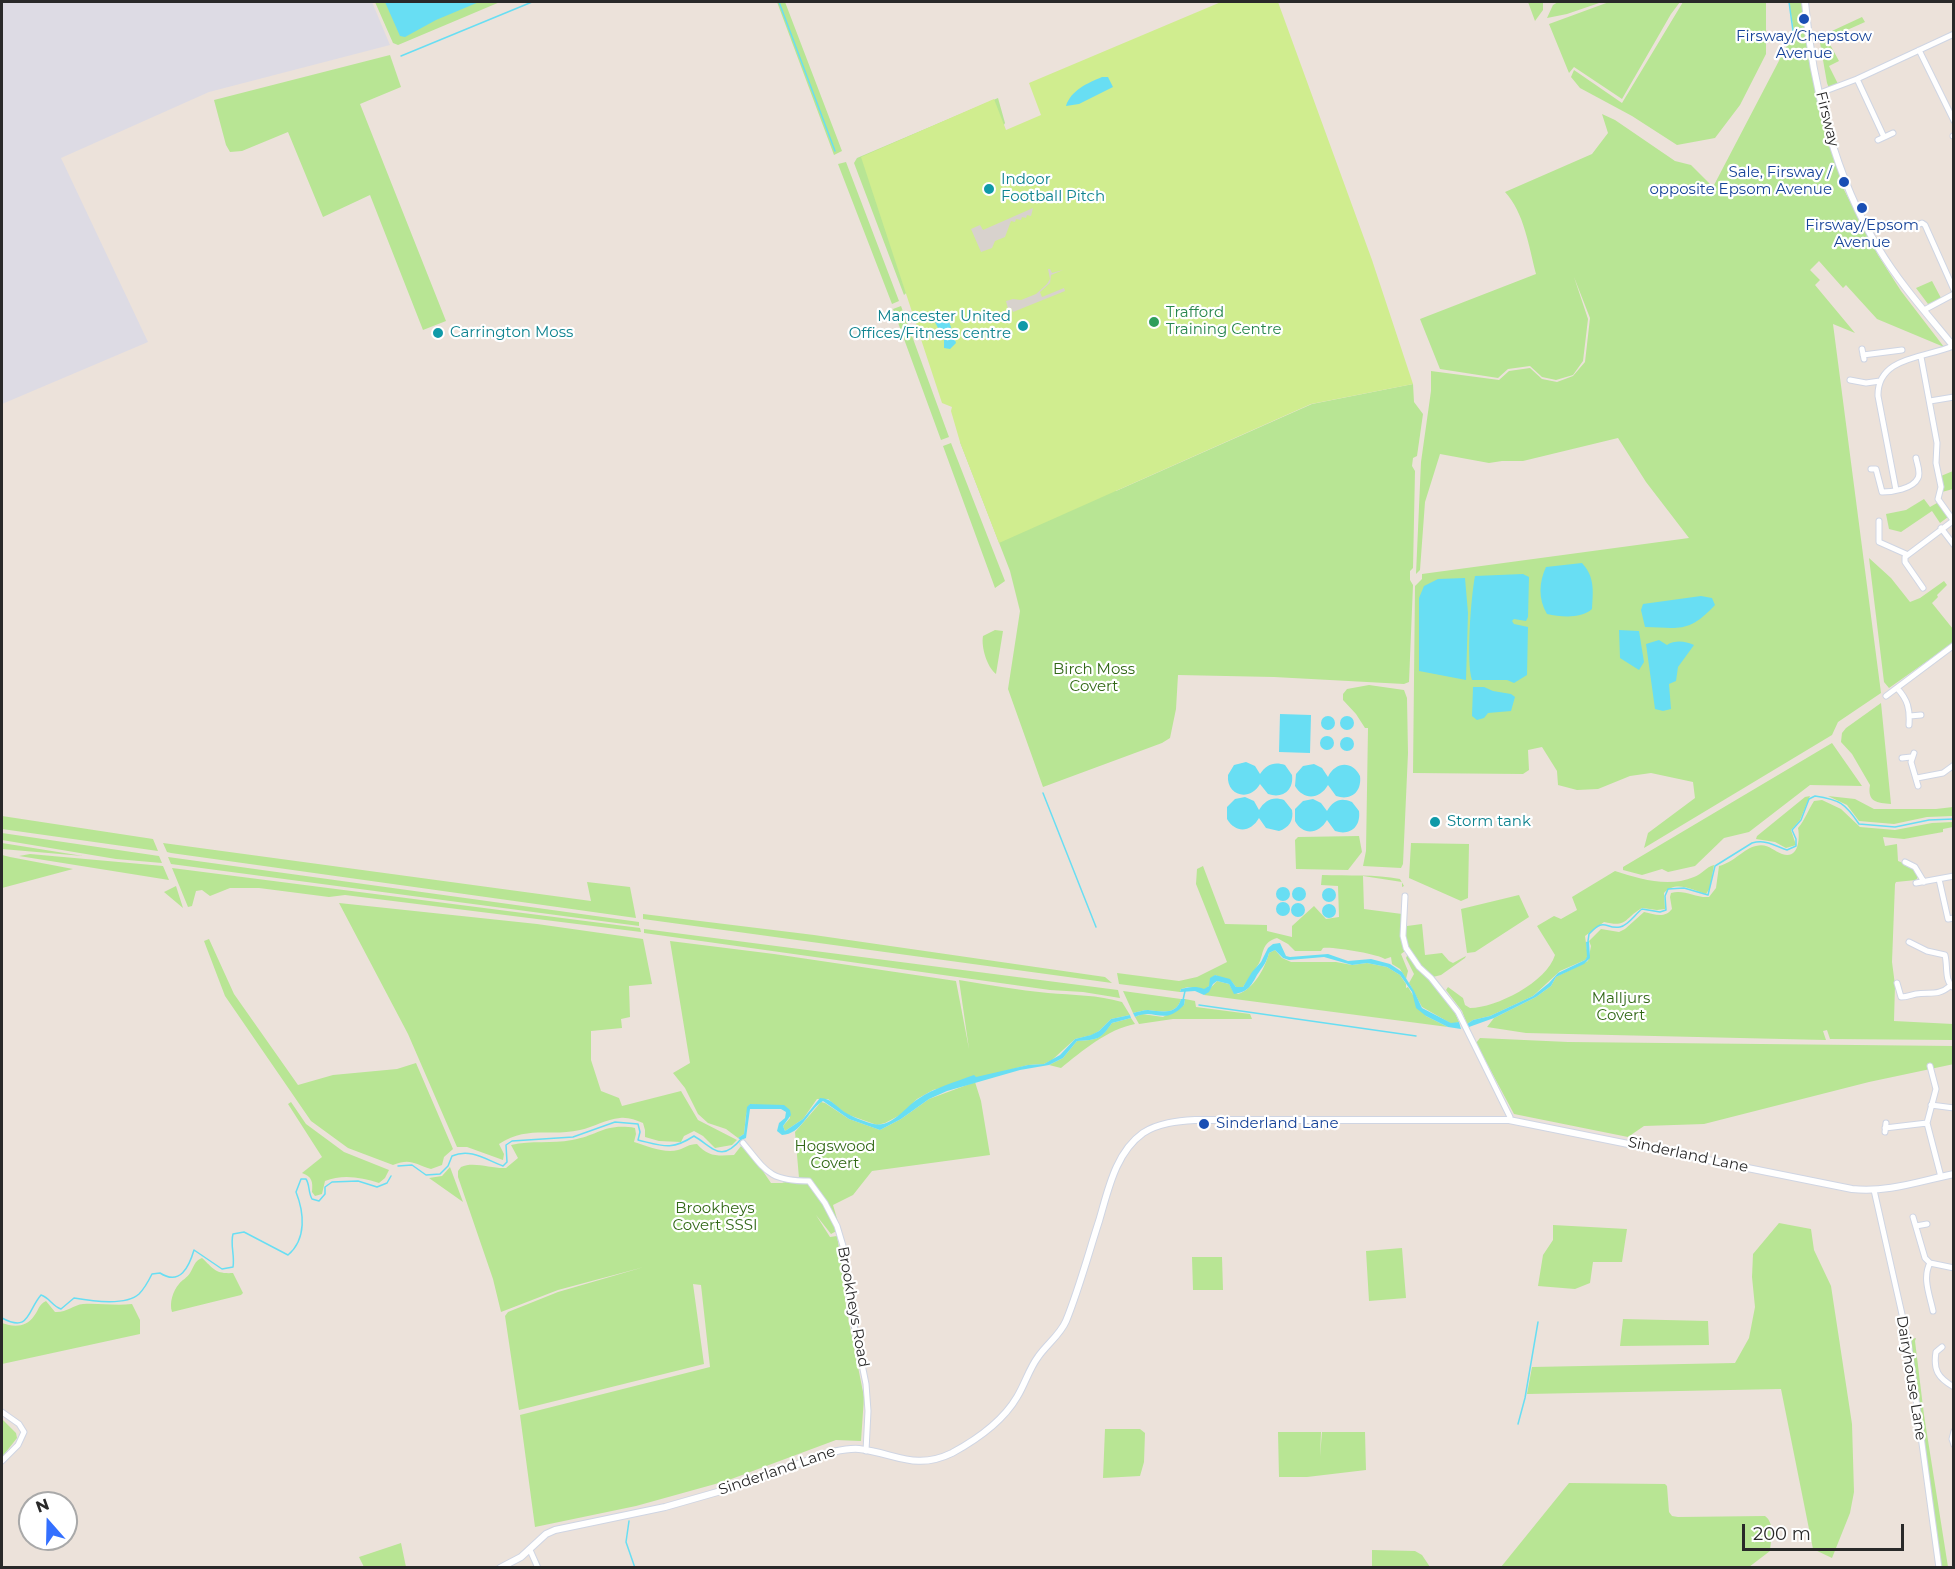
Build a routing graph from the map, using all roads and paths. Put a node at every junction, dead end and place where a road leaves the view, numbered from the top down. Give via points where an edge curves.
1 (1805, 2) edge
2 (1953, 34) edge
3 (1919, 50) junction
4 (1857, 79) junction
5 (1820, 93) junction
6 (1953, 121) edge
7 (1893, 133) dead end
8 (1912, 226) dead end
9 (1953, 292) edge
10 (1924, 310) junction
11 (1953, 346) edge
12 (1863, 354) dead end
13 (1921, 357) junction
14 (1897, 362) junction
15 (1850, 380) dead end
16 (1880, 381) junction
17 (1953, 396) edge
18 (1930, 401) junction
19 (1916, 458) dead end
20 (1871, 469) dead end
21 (1896, 490) junction
22 (1879, 520) dead end
23 (1953, 520) edge
24 (1941, 528) junction
25 (1953, 545) edge
26 (1906, 554) junction
27 (1923, 588) dead end
28 (1953, 645) edge
29 (1897, 688) junction
30 (1886, 696) dead end
31 (1921, 715) dead end
32 (1910, 716) junction
33 (1909, 725) dead end
34 (1902, 758) dead end
35 (1953, 765) edge
36 (1917, 778) junction
37 (1918, 786) dead end
38 (1917, 857) dead end
39 (1905, 862) dead end
40 (1913, 865) junction
41 (1953, 876) edge
42 (1940, 879) junction
43 (1924, 882) junction
44 (1916, 883) dead end
45 (1405, 896) dead end
46 (1953, 918) edge
47 (1910, 942) dead end
48 (1897, 983) dead end
49 (1952, 987) edge
50 (1930, 1066) dead end
51 (1931, 1105) junction
52 (1953, 1108) edge
53 (1509, 1120) junction
54 (1927, 1123) junction
55 (1885, 1128) dead end
56 (743, 1143) dead end
57 (1953, 1174) edge
58 (1941, 1177) junction
59 (1874, 1191) junction
60 (1913, 1217) dead end
61 (1927, 1224) dead end
62 (1916, 1226) junction
63 (1930, 1263) junction
64 (1953, 1269) edge
65 (1933, 1311) dead end
66 (1942, 1347) dead end
67 (1953, 1387) edge
68 (2, 1412) edge
69 (1946, 1427) dead end
70 (1953, 1431) edge
71 (1953, 1444) edge
72 (866, 1450) junction
73 (2, 1461) edge
74 (530, 1550) junction
75 (500, 1568) edge
76 (538, 1568) edge
77 (1939, 1568) edge

1 - 5 street, Firsway
2 - 3 street
3 - 4 street
3 - 6 street
4 - 5 street
4 - 7 street via 1881,138
5 - 10 street, Firsway via 1835,152 1853,199 1889,265
8 - 9 street via 1925,225
9 - 10 street
10 - 11 street, Firsway
11 - 13 street
12 - 14 street via 1899,350
13 - 14 street
13 - 18 street
14 - 16 street
15 - 16 street
16 - 21 street via 1878,396
17 - 18 street
18 - 23 street via 1941,487 1938,499
19 - 21 street via 1918,479 1911,486
20 - 21 street via 1876,469 1882,492
22 - 26 street via 1876,544
23 - 24 street
24 - 25 street
24 - 26 street
26 - 27 street via 1905,562
28 - 29 street
29 - 30 street
29 - 32 street via 1906,699
31 - 32 street
32 - 33 street
34 - 36 street via 1913,755
35 - 36 street via 1943,773
36 - 37 street
38 - 40 street
39 - 40 street
40 - 43 street
41 - 42 street
42 - 43 street
42 - 46 street via 1948,919
43 - 44 street
45 - 53 street via 1406,948 1461,1017
47 - 49 street via 1945,956 1947,980
48 - 49 street via 1901,997 1935,994
50 - 51 street via 1935,1082
51 - 52 street
51 - 54 street
53 - 59 street, Sinderland Lane
53 - 72 street, Sinderland Lane via 1195,1120 1150,1129 1130,1146 1117,1166 1065,1323 1035,1361 1009,1408 984,1432 940,1458 905,1461
54 - 55 street
54 - 58 street
56 - 72 street, Brookheys Road via 767,1172 809,1181 837,1226 866,1384
57 - 58 street, Sinderland Lane
58 - 59 street, Sinderland Lane
59 - 77 street, Dairyhouse Lane via 1908,1341
60 - 62 street
61 - 62 street
62 - 63 street via 1924,1258
63 - 64 street
63 - 65 street via 1926,1280
66 - 67 street via 1936,1352 1935,1369
68 - 73 street via 24,1432 18,1445
69 - 70 street
70 - 71 street
72 - 74 street, Sinderland Lane via 843,1449 665,1507 561,1528 546,1534
74 - 75 street, Sinderland Lane
74 - 76 street

